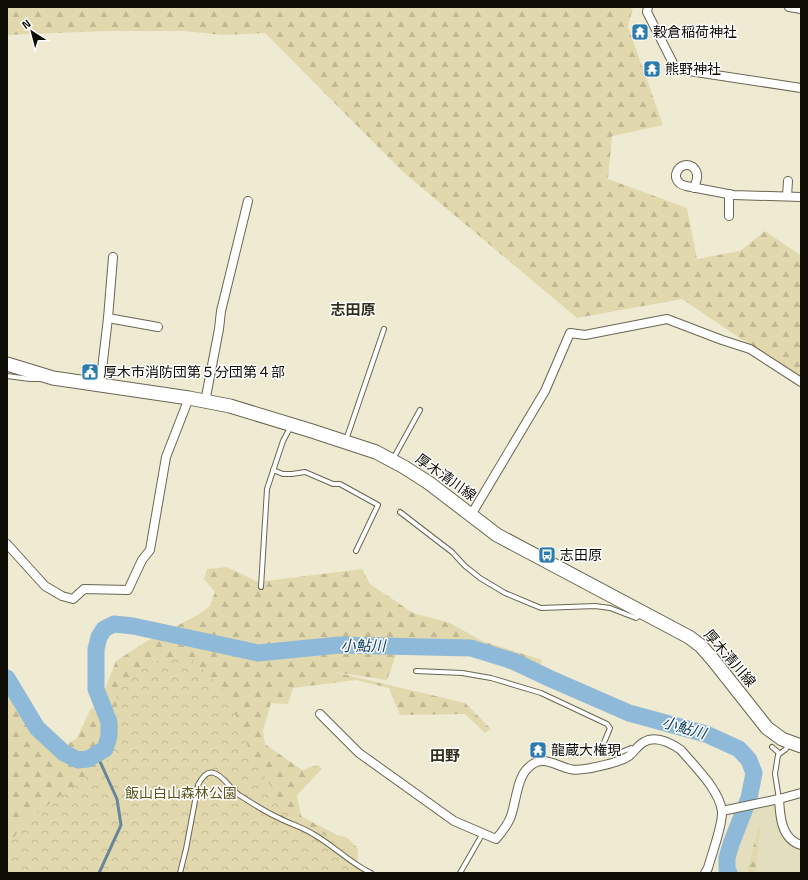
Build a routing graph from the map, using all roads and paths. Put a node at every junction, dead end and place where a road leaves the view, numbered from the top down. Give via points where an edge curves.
1 (648, 7) edge
2 (789, 7) edge
3 (801, 9) edge
4 (801, 88) edge
5 (788, 182) dead end
6 (694, 188) dead end
7 (729, 194) junction
8 (787, 196) junction
9 (801, 197) edge
10 (248, 201) dead end
11 (729, 216) dead end
12 (113, 257) dead end
13 (108, 318) junction
14 (158, 328) dead end
15 (384, 329) dead end
16 (7, 364) edge
17 (7, 376) edge
18 (53, 378) junction
19 (801, 382) edge
20 (100, 386) junction
21 (189, 398) junction
22 (205, 402) junction
23 (420, 410) dead end
24 (292, 424) junction
25 (345, 442) junction
26 (392, 461) junction
27 (273, 470) junction
28 (400, 512) dead end
29 (471, 515) junction
30 (7, 544) edge
31 (356, 551) dead end
32 (261, 587) dead end
33 (645, 613) junction
34 (416, 671) dead end
35 (320, 714) dead end
36 (795, 744) edge
37 (772, 747) dead end
38 (635, 750) junction
39 (779, 753) junction
40 (801, 793) edge
41 (778, 799) junction
42 (725, 810) junction
43 (483, 833) junction
44 (801, 845) edge
45 (180, 873) edge
46 (371, 873) edge
47 (460, 873) edge
48 (705, 873) edge

1 - 4 street via 647,12 676,69
2 - 3 street
5 - 8 street
6 - 7 street
7 - 8 street
7 - 11 street
8 - 9 street
10 - 22 street via 221,311
12 - 13 street
13 - 14 street
13 - 20 street
15 - 25 lane
16 - 18 main road, 厚木清川線
17 - 18 lane
18 - 20 main road, 厚木清川線
19 - 29 street via 750,349 667,319 585,335 570,333 545,392
20 - 21 main road, 厚木清川線
21 - 22 main road, 厚木清川線
21 - 30 street via 166,458 150,550 142,560 128,590 84,588 73,599 62,596 45,586
22 - 24 main road, 厚木清川線 via 230,406
23 - 26 lane
24 - 25 main road, 厚木清川線
24 - 27 lane
25 - 26 main road, 厚木清川線 via 376,452
26 - 29 main road, 厚木清川線 via 429,483
27 - 31 lane via 283,474 305,472 333,484 340,484 378,505
27 - 32 lane via 266,489
28 - 33 lane via 447,548 480,578 505,593 541,608 595,606 610,608 636,618
29 - 33 main road, 厚木清川線 via 497,535
33 - 36 main road, 厚木清川線 via 689,636 701,646 767,728 782,739
34 - 38 lane via 462,673 491,678 541,693 607,724 610,732 604,745 609,753 619,753 631,748
35 - 43 street via 359,754 454,821
36 - 39 lane
37 - 39 lane
38 - 42 street via 652,739 662,740 681,750 715,792
38 - 43 street via 622,760 592,768 572,770 546,761 535,762 527,769 519,786 511,816 504,830 496,839
39 - 41 lane via 775,774
40 - 41 street
41 - 42 street
41 - 44 street via 785,832
42 - 48 street
43 - 47 lane
45 - 46 lane via 198,785 210,772 221,777 237,793 277,818 311,832 360,868

